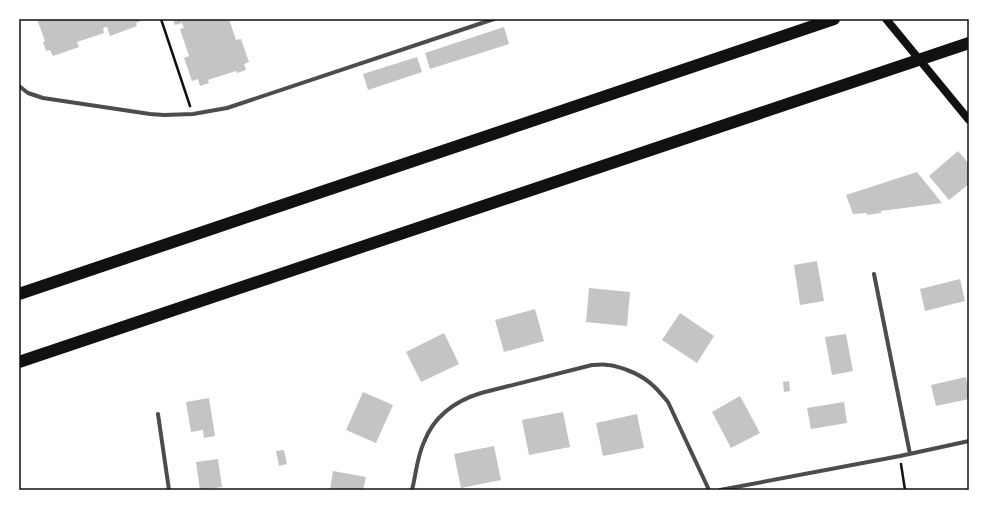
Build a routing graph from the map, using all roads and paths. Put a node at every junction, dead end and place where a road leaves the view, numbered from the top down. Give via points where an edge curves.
1 (161, 19) edge
2 (494, 19) edge
3 (834, 19) edge
4 (886, 19) edge
5 (969, 43) edge
6 (19, 86) edge
7 (193, 114) junction
8 (969, 120) edge
9 (874, 274) dead end
10 (19, 294) edge
11 (19, 362) edge
12 (158, 414) dead end
13 (969, 441) edge
14 (910, 454) junction
15 (900, 456) junction
16 (169, 490) edge
17 (412, 490) edge
18 (709, 490) edge
19 (720, 490) edge
20 (905, 490) edge

1 - 7 path
2 - 7 street via 227,108
3 - 10 highway
4 - 8 main road
5 - 11 highway
6 - 7 street via 28,93 43,98 150,114
9 - 14 street
12 - 16 street
13 - 14 street
14 - 15 street
15 - 19 street
15 - 20 path
17 - 18 street via 424,442 446,410 468,397 592,365 615,366 638,374 658,390 668,402

